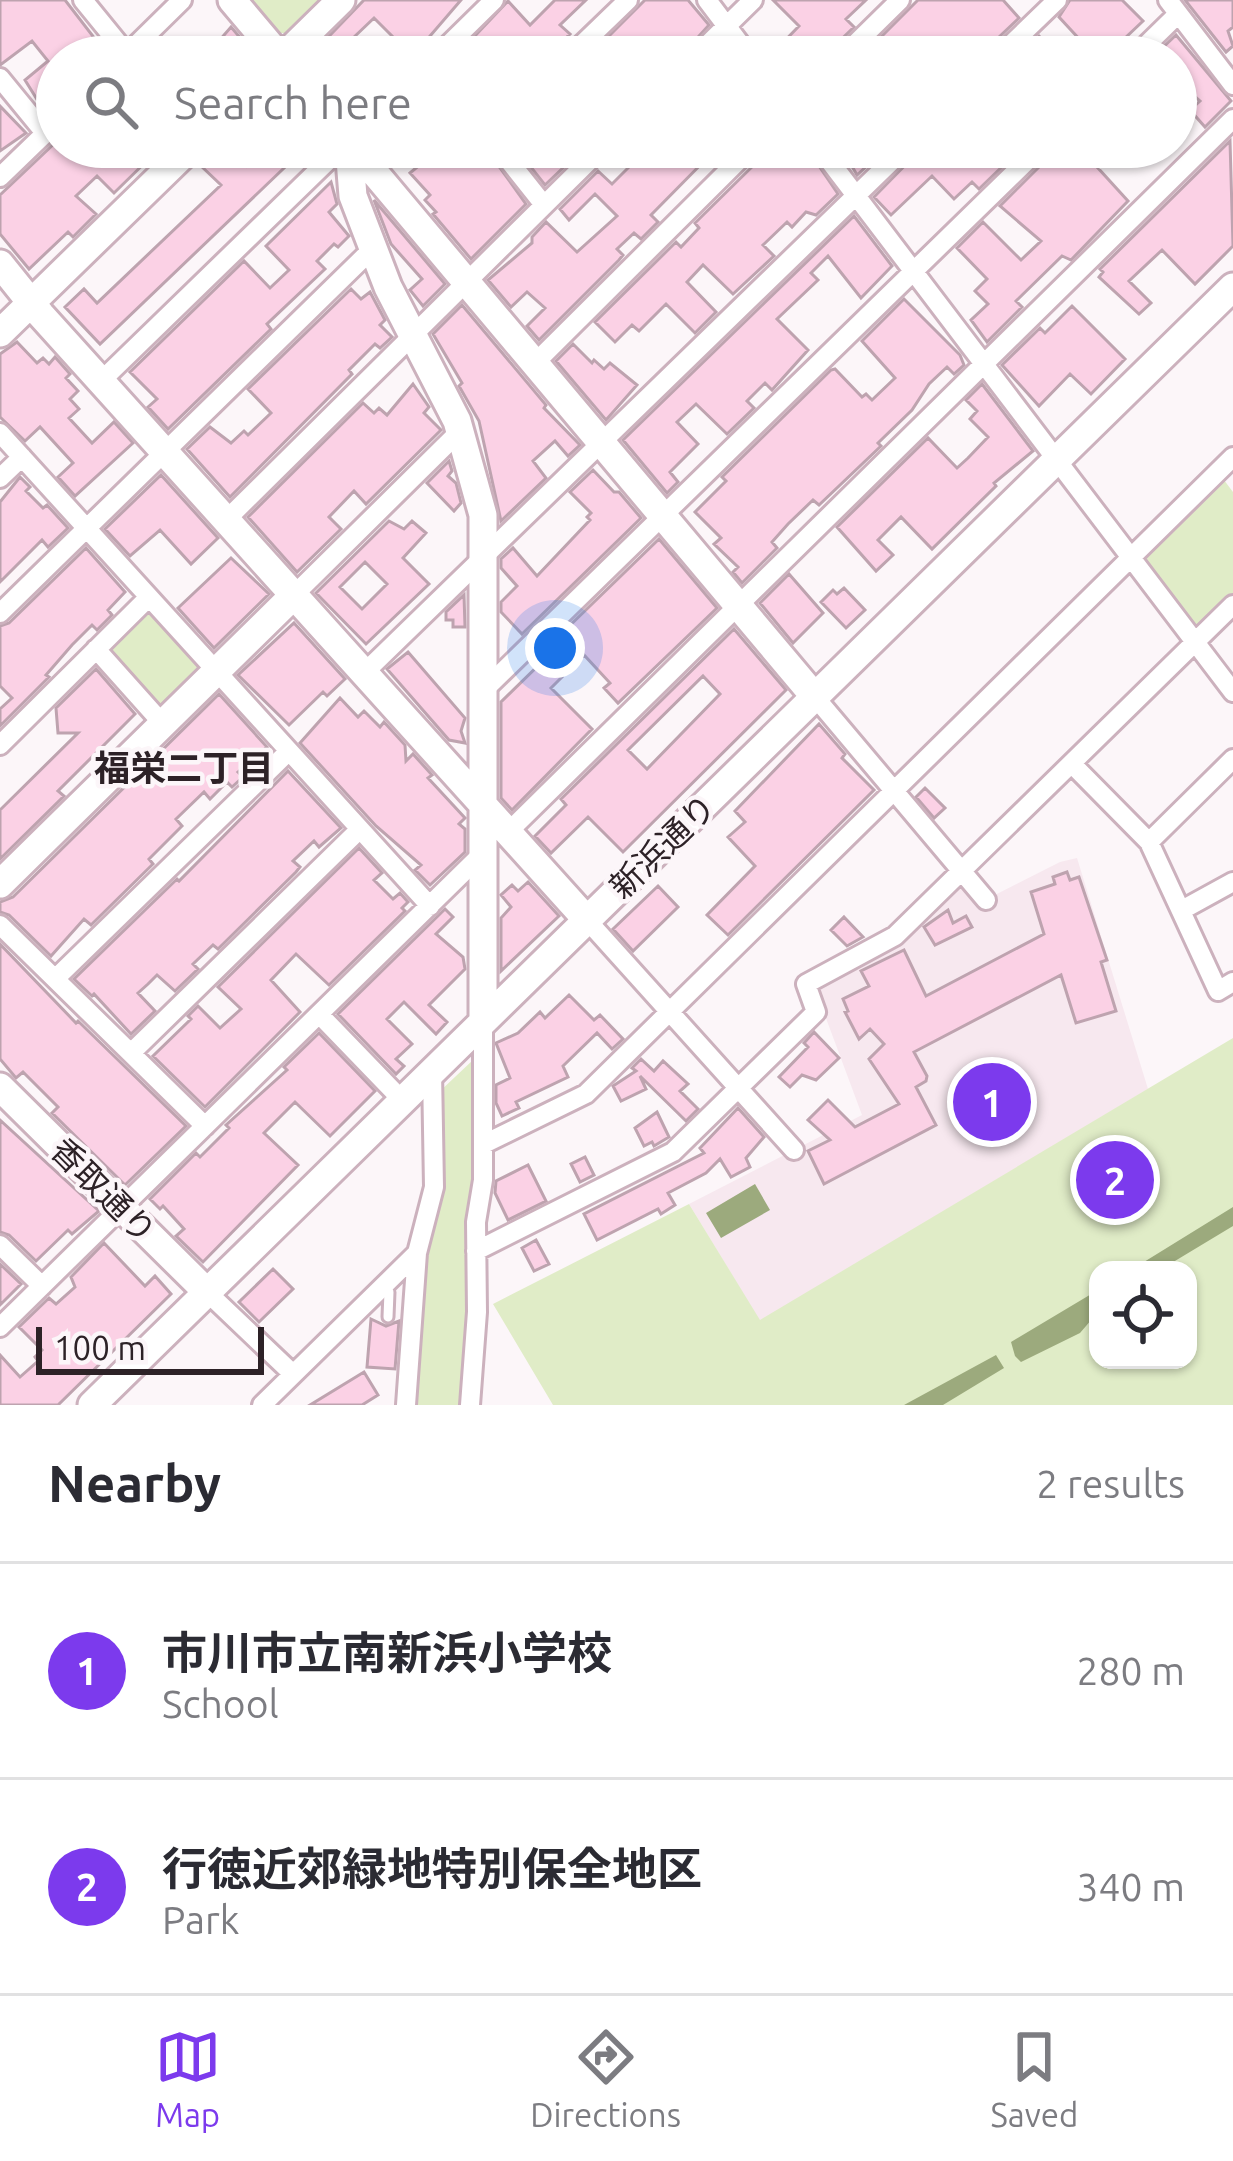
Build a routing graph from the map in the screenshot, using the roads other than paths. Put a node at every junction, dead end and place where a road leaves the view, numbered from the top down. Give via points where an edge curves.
1 (83, 0) edge
2 (182, 0) edge
3 (232, 0) edge
4 (341, 0) edge
5 (494, 0) edge
6 (628, 0) edge
7 (706, 0) edge
8 (753, 0) edge
9 (900, 0) edge
10 (1043, 5) edge
11 (1173, 7) edge
12 (727, 26) junction
13 (110, 36) edge
14 (145, 36) edge
15 (264, 36) edge
16 (304, 36) edge
17 (457, 36) edge
18 (591, 36) edge
19 (717, 36) edge
20 (734, 36) edge
21 (863, 36) edge
22 (1016, 36) edge
23 (1150, 36) edge
24 (1195, 36) edge
25 (1197, 39) edge
26 (0, 78) edge
27 (1233, 86) edge
28 (36, 113) edge
29 (1233, 118) edge
30 (36, 142) edge
31 (1197, 153) edge
32 (169, 168) edge
33 (326, 168) edge
34 (350, 168) edge
35 (366, 168) edge
36 (515, 168) edge
37 (582, 168) edge
38 (731, 168) edge
39 (835, 168) edge
40 (885, 168) edge
41 (1020, 168) edge
42 (1182, 168) edge
43 (0, 177) edge
44 (856, 196) junction
45 (544, 205) junction
46 (374, 252) junction
47 (0, 264) edge
48 (914, 272) junction
49 (466, 282) junction
50 (1233, 287) edge
51 (31, 303) junction
52 (0, 333) edge
53 (410, 336) junction
54 (535, 363) junction
55 (984, 363) junction
56 (100, 381) junction
57 (460, 431) junction
58 (0, 433) edge
59 (602, 444) junction
60 (164, 451) junction
61 (22, 457) junction
62 (1057, 460) junction
63 (1229, 470) edge
64 (0, 478) edge
65 (664, 516) junction
66 (226, 520) junction
67 (87, 528) junction
68 (1131, 557) junction
69 (484, 558) junction
70 (294, 596) junction
71 (149, 597) junction
72 (737, 604) junction
73 (1233, 605) edge
74 (0, 613) edge
75 (1195, 642) junction
76 (96, 650) junction
77 (216, 671) junction
78 (364, 673) junction
79 (483, 691) junction
80 (1233, 692) edge
81 (815, 697) junction
82 (163, 724) junction
83 (0, 745) edge
84 (289, 751) junction
85 (1233, 759) edge
86 (1072, 764) junction
87 (894, 790) junction
88 (482, 806) junction
89 (360, 829) junction
90 (507, 833) junction
91 (1149, 842) junction
92 (482, 854) junction
93 (962, 872) junction
94 (1233, 882) edge
95 (0, 884) edge
96 (986, 900) dead end
97 (430, 906) junction
98 (1182, 910) junction
99 (587, 920) junction
100 (0, 925) edge
101 (55, 979) junction
102 (1233, 982) edge
103 (670, 1011) junction
104 (319, 1014) junction
105 (483, 1022) junction
106 (131, 1053) junction
107 (432, 1071) junction
108 (0, 1088) edge
109 (740, 1088) junction
110 (402, 1100) junction
111 (205, 1126) junction
112 (484, 1144) junction
113 (794, 1150) dead end
114 (122, 1208) junction
115 (0, 1245) edge
116 (476, 1251) junction
117 (417, 1253) junction
118 (42, 1286) junction
119 (383, 1286) junction
120 (207, 1292) junction
121 (388, 1317) dead end
122 (0, 1327) edge
123 (293, 1374) junction
124 (402, 1402) edge
125 (92, 1405) edge
126 (262, 1405) edge
127 (470, 1405) edge

1 - 13 street
2 - 14 street
3 - 15 street
4 - 16 street
5 - 17 street
6 - 18 street
7 - 12 street
8 - 12 street
9 - 21 street
10 - 22 street
11 - 23 street
11 - 24 street
12 - 19 street
12 - 20 street
25 - 27 street
26 - 28 street
29 - 31 street
30 - 43 street
32 - 51 street
33 - 56 street
34 - 46 street
35 - 49 street
36 - 45 street
37 - 45 street
38 - 54 street
39 - 44 street
40 - 44 street
41 - 48 street
42 - 55 street
44 - 48 street
44 - 59 street
45 - 49 street
46 - 53 street
46 - 60 street
47 - 51 street
48 - 55 street
48 - 65 street
49 - 53 street
49 - 54 street
50 - 62 street, 新浜通り
51 - 52 street
51 - 56 street
53 - 57 street
53 - 66 street
54 - 59 street
55 - 62 street
55 - 72 street
56 - 60 street
57 - 69 street via 483,514
57 - 70 street
58 - 61 street
59 - 65 street
59 - 69 street
60 - 66 street
60 - 67 street
61 - 64 street
61 - 67 street
62 - 68 street
62 - 81 street, 新浜通り
63 - 68 street
65 - 72 street
65 - 79 street
66 - 70 street
67 - 71 street
67 - 74 street
68 - 75 street
68 - 87 street
69 - 78 street
69 - 79 street
70 - 77 street
70 - 78 street
71 - 76 street
71 - 77 street
72 - 81 street
72 - 90 street
73 - 75 street
75 - 80 street
75 - 86 street
76 - 82 street
76 - 83 street
77 - 82 street
77 - 84 street
78 - 88 street
79 - 88 street
81 - 87 street
81 - 99 street, 新浜通り
82 - 95 street
84 - 89 street
84 - 101 street
85 - 91 street
86 - 91 street
86 - 93 street
87 - 93 street
87 - 103 street
88 - 90 street
88 - 92 street
89 - 97 street
89 - 106 street
90 - 99 street
91 - 98 street
92 - 97 street
92 - 105 street
93 - 96 street
93 - 109 street via 895,936 806,984 816,1012
94 - 98 street
97 - 104 street
98 - 102 street via 1218,991
99 - 103 street
99 - 105 street, 新浜通り
100 - 101 street
101 - 106 street
103 - 109 street
103 - 112 street via 586,1094
104 - 110 street
104 - 111 street
105 - 107 street, 新浜通り
105 - 112 street
106 - 111 street
107 - 110 street, 新浜通り
107 - 117 street via 434,1187
108 - 114 street, 香取通り
109 - 113 street
109 - 116 street via 673,1152
110 - 120 street, 新浜通り
111 - 114 street
112 - 116 street
114 - 118 street
114 - 120 street, 香取通り
115 - 118 street
116 - 127 street
117 - 119 street
117 - 124 street
118 - 122 street
119 - 121 lane
119 - 123 street
120 - 123 street
120 - 125 street, 新浜通り
123 - 126 street

